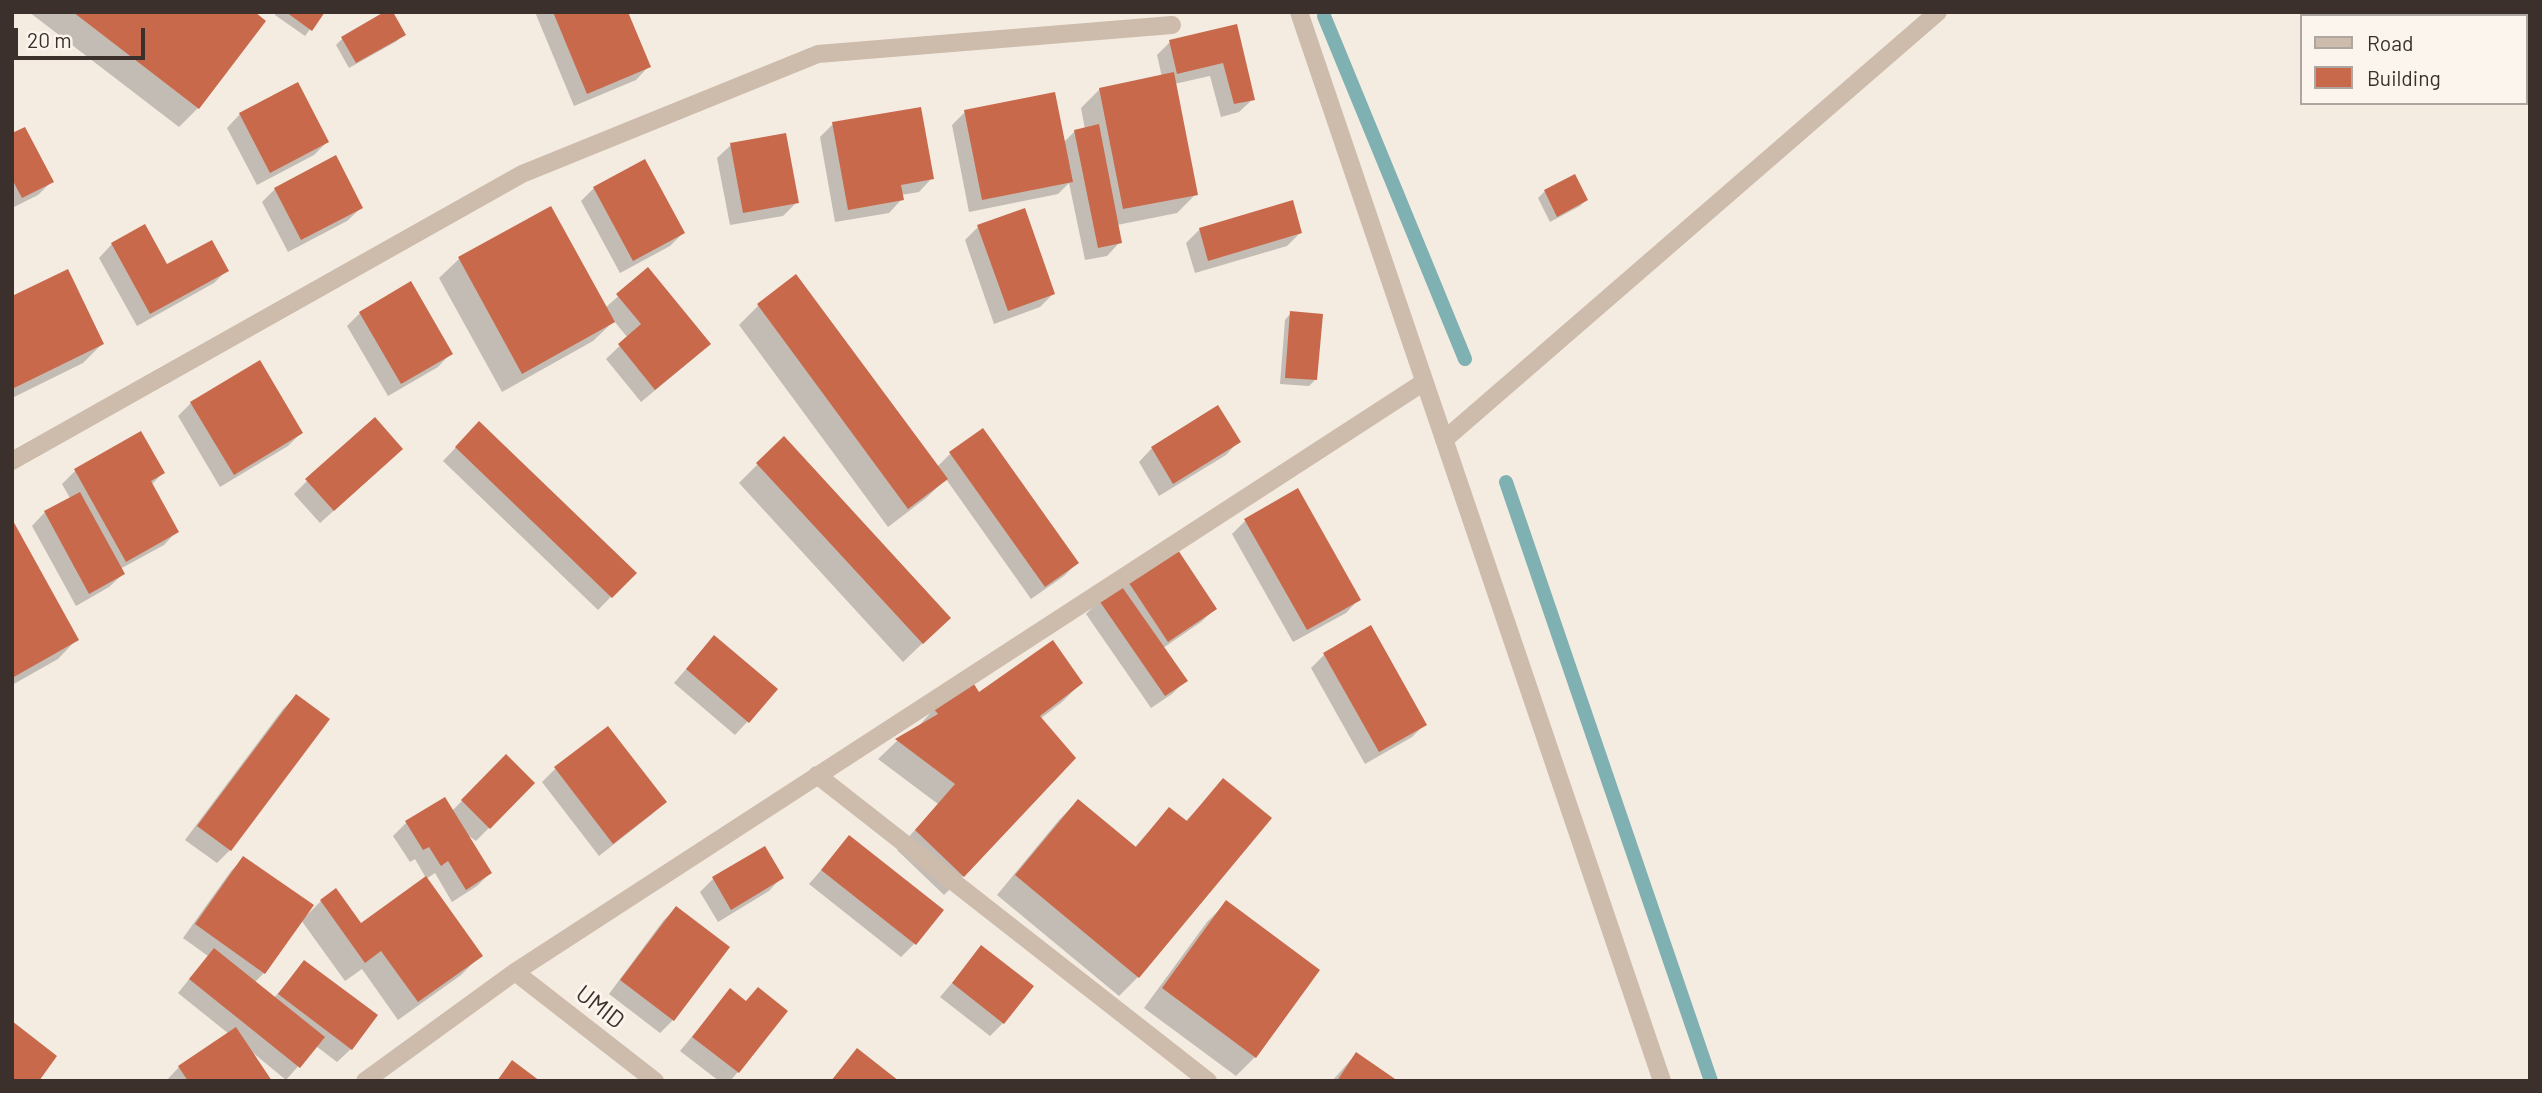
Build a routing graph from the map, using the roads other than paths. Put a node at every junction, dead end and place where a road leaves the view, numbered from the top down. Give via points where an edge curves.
1 (1299, 12) edge
2 (1938, 12) edge
3 (1172, 25) dead end
4 (1424, 382) junction
5 (1444, 440) junction
6 (12, 461) edge
7 (817, 775) junction
8 (514, 972) junction
9 (365, 1081) edge
10 (655, 1081) edge
11 (1208, 1081) edge
12 (1662, 1081) edge

1 - 4 street
2 - 5 street
3 - 6 street via 818,54 522,174
4 - 5 street
4 - 7 street
5 - 12 street
7 - 8 street
7 - 11 street
8 - 9 street
8 - 10 street, UMID

